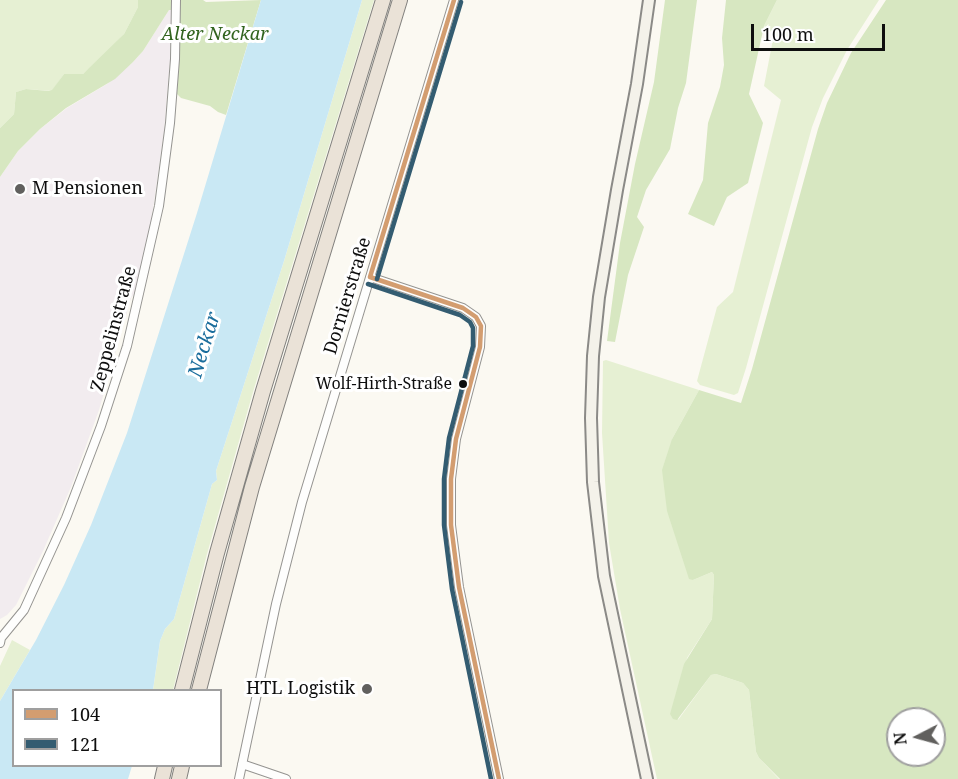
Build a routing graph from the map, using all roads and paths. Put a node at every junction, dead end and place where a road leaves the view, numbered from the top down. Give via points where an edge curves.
1 (176, 0) edge
2 (383, 0) edge
3 (400, 0) edge
4 (454, 0) edge
5 (649, 0) edge
6 (370, 277) junction
7 (0, 639) edge
8 (182, 689) edge
9 (199, 689) edge
10 (242, 764) junction
11 (239, 779) edge
12 (286, 779) edge
13 (499, 779) edge
14 (647, 779) edge

1 - 7 street, Zeppelinstraße via 170,123 159,206 127,346 66,518 24,610
2 - 8 highway via 263,391
3 - 9 highway via 258,464
4 - 6 street, Dornierstraße
5 - 14 main road via 602,275 591,418 593,482 604,576
6 - 10 street, Dornierstraße via 297,519
6 - 13 street via 463,308 481,326 480,347 456,439 450,525
10 - 11 street, Dornierstraße
10 - 12 street

